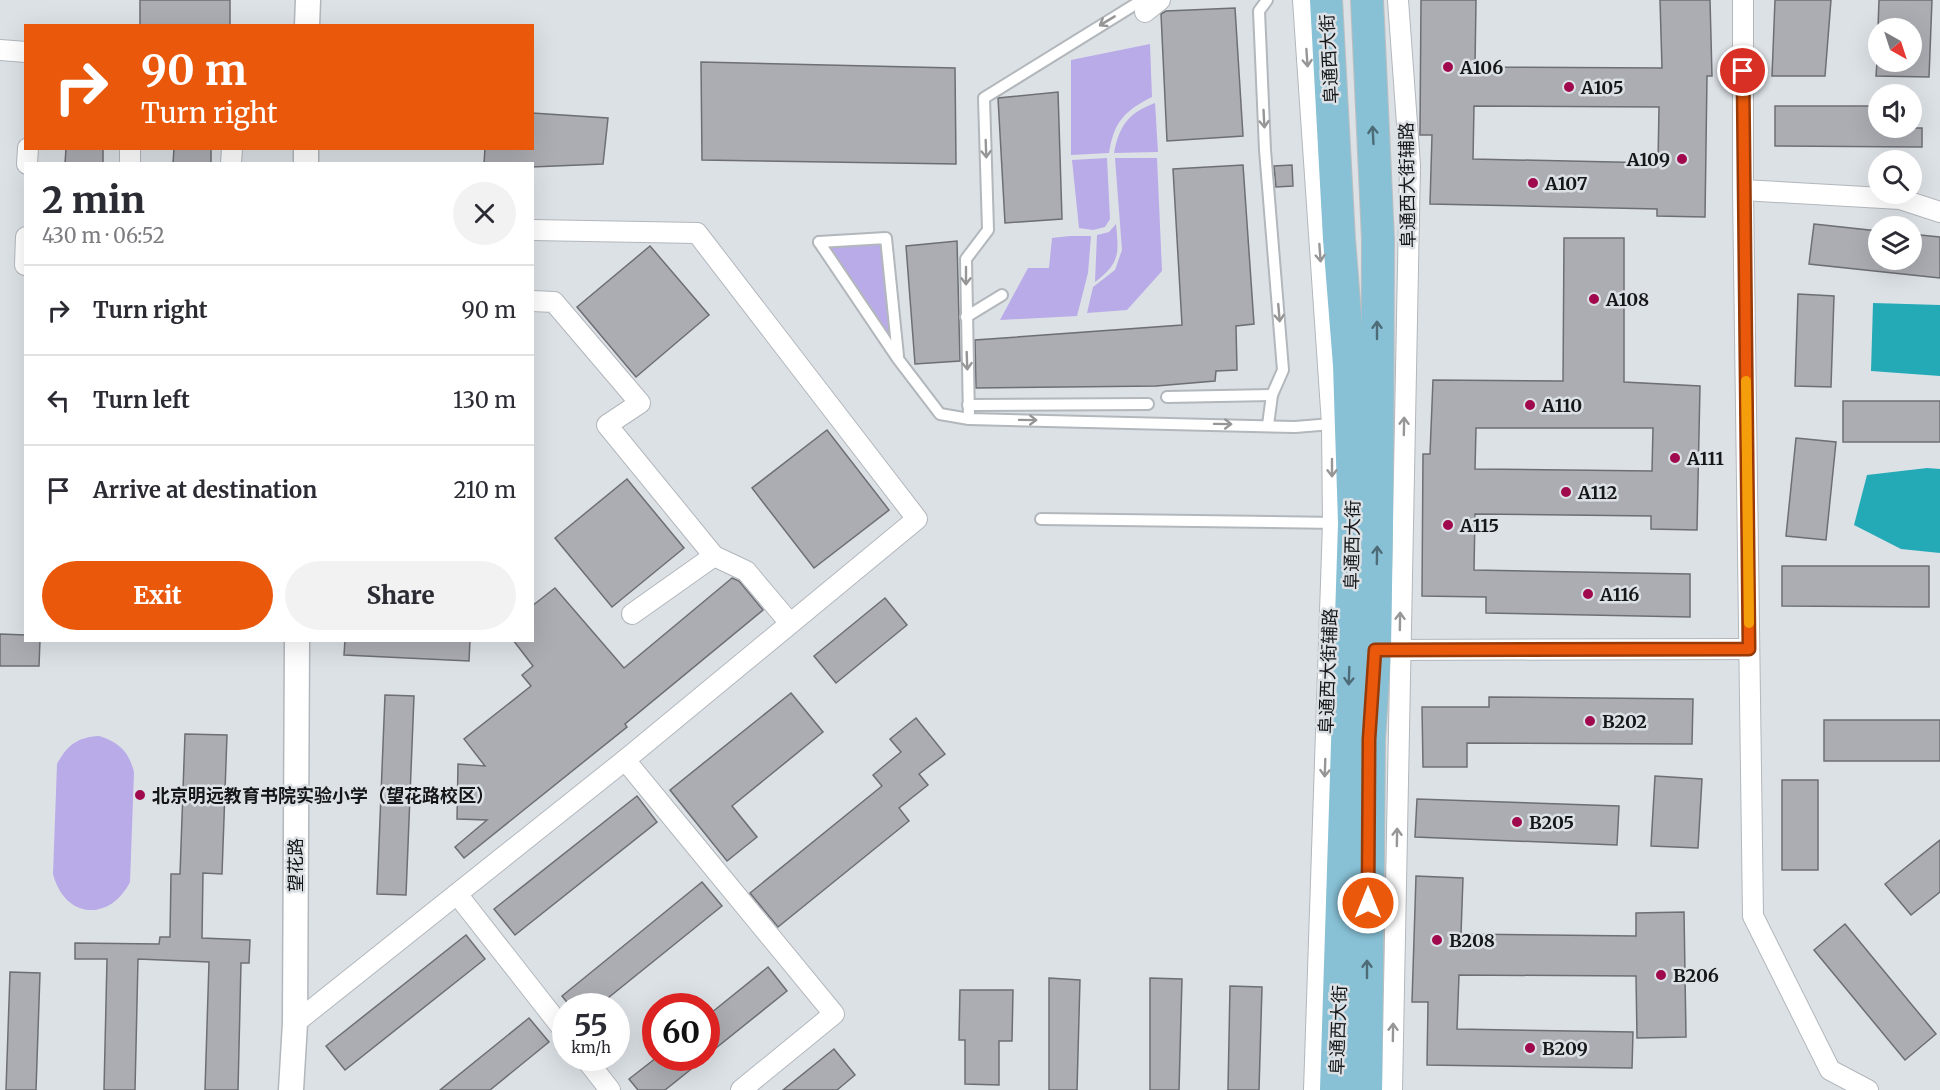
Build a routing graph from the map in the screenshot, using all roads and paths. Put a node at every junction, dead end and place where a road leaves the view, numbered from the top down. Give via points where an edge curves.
1 (308, 0) edge
2 (1267, 0) edge
3 (1303, 0) edge
4 (1326, 0) edge
5 (1367, 0) edge
6 (1398, 0) edge
7 (1743, 0) edge
8 (1155, 4) edge
9 (308, 24) edge
10 (0, 50) edge
11 (24, 52) edge
12 (1743, 190) junction
13 (1940, 212) edge
14 (534, 230) edge
15 (1002, 295) dead end
16 (534, 301) edge
17 (966, 317) junction
18 (898, 359) junction
19 (1272, 395) junction
20 (1167, 397) dead end
21 (1148, 404) dead end
22 (968, 405) junction
23 (969, 419) junction
24 (1332, 424) junction
25 (1268, 425) junction
26 (1041, 519) dead end
27 (1355, 523) junction
28 (714, 556) junction
29 (632, 614) dead end
30 (789, 622) junction
31 (297, 642) edge
32 (1749, 649) junction
33 (1387, 650) junction
34 (625, 760) junction
35 (457, 894) junction
36 (552, 1015) edge
37 (295, 1023) junction
38 (595, 1071) edge
39 (291, 1090) edge
40 (610, 1090) edge
41 (741, 1090) edge
42 (1314, 1090) edge
43 (1336, 1090) edge
44 (1366, 1090) edge
45 (1392, 1090) edge
46 (1868, 1090) edge

1 - 9 street
2 -> 19 lane via 1259,11 1282,370
3 -> 24 street, 阜通西大街辅路
4 - 27 main road, 阜通西大街
27 -> 5 main road, 阜通西大街 via 1378,239
33 -> 6 street, 阜通西大街辅路 via 1410,165
7 - 12 street
8 -> 17 lane via 1138,2 984,98 988,230 966,259
10 - 11 street
12 - 13 street via 1900,199
12 - 32 street
14 - 30 street via 697,232 917,519
15 - 17 lane
16 - 28 street via 554,302 640,403 607,425
17 -> 22 lane
18 - 18 lane via 826,252 819,242 886,238
18 - 23 lane via 940,414
19 - 20 lane
19 - 25 lane
21 - 22 lane
22 - 23 lane
23 -> 25 lane
24 - 25 lane
24 -> 27 street, 阜通西大街辅路
26 - 27 lane
33 -> 27 main road, 阜通西大街
27 -> 42 street, 阜通西大街辅路
27 -> 43 main road, 阜通西大街
28 - 29 street
28 - 30 street via 746,571
30 - 34 street
31 - 37 street, 望花路
32 - 33 street
32 - 46 street via 1753,916 1830,1070
44 -> 33 main road, 阜通西大街 via 1369,739
45 -> 33 street, 阜通西大街辅路
34 - 35 street
34 - 41 street via 834,1014
35 - 36 street
35 - 37 street
37 - 39 street, 望花路
38 - 40 street

